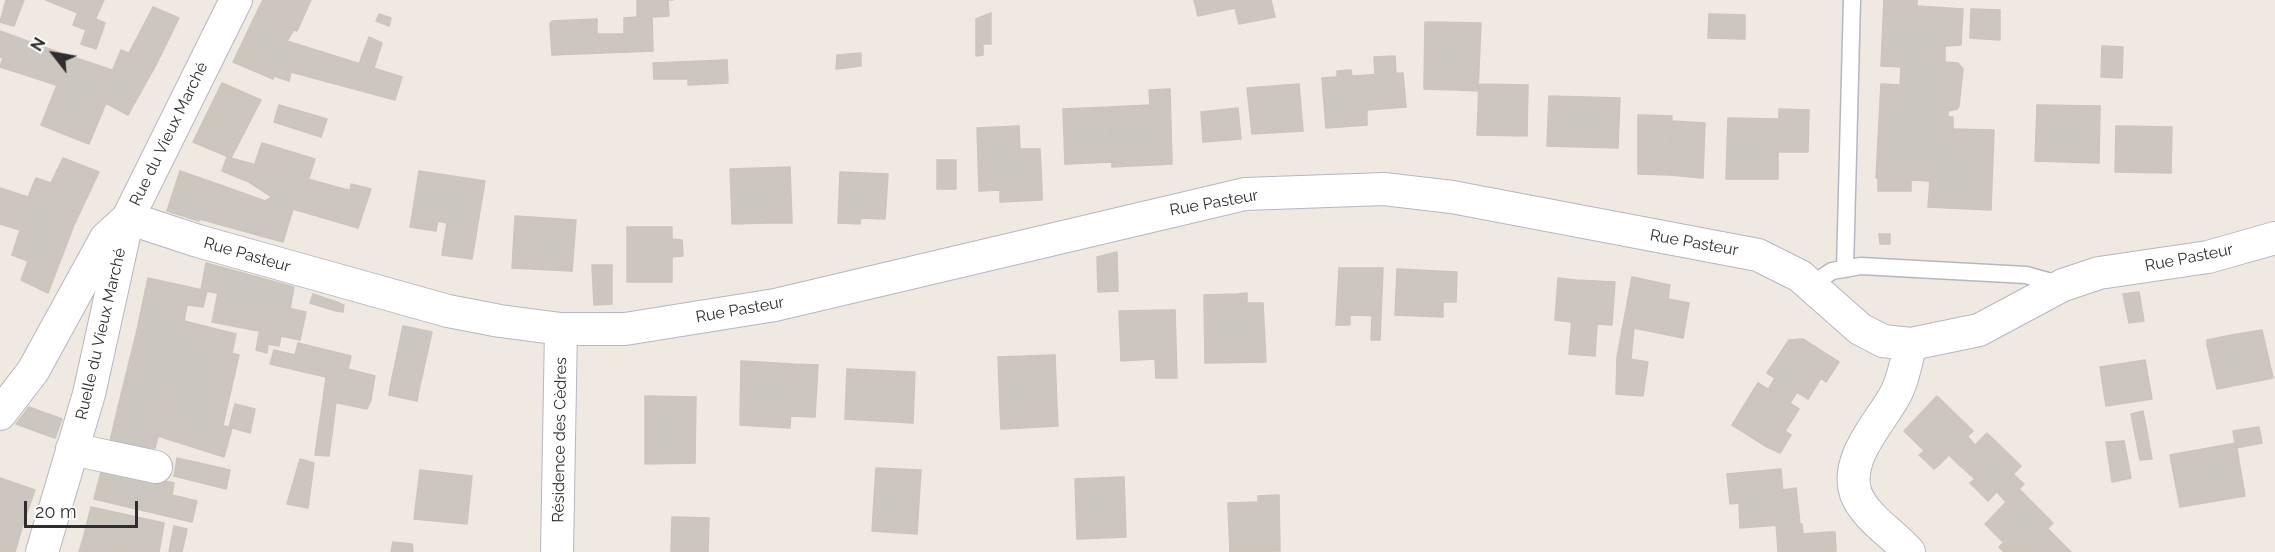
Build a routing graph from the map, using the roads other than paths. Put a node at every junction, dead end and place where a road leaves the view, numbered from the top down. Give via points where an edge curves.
1 (236, 0) edge
2 (1852, 0) edge
3 (128, 218) junction
4 (2275, 238) edge
5 (1845, 269) junction
6 (1811, 285) junction
7 (2063, 285) junction
8 (561, 328) junction
9 (1911, 344) junction
10 (0, 414) edge
11 (72, 449) junction
12 (156, 467) dead end
13 (42, 552) edge
14 (557, 552) edge
15 (1909, 552) edge

1 - 3 street, Rue du Vieux Marché
2 - 5 lane
3 - 8 street, Rue Pasteur via 448,311
3 - 10 street, Rue du Vieux Marché via 106,238 33,371
3 - 11 street, Ruelle du Vieux Marché via 89,394
4 - 7 street, Rue Pasteur via 2208,257 2099,273
5 - 6 lane via 1832,271
5 - 7 lane via 1861,266 2026,275
6 - 8 street, Rue Pasteur via 1758,255 1720,246 1452,197 1384,189 1322,190 1245,194 775,305 625,329
6 - 9 street, Rue Pasteur via 1860,329 1883,341
7 - 9 street, Rue Pasteur via 1979,330
8 - 14 street, Résidence des Cèdres
9 - 15 street via 1895,396 1863,444 1855,472 1856,493
11 - 12 street
11 - 13 street, Ruelle du Vieux Marché

